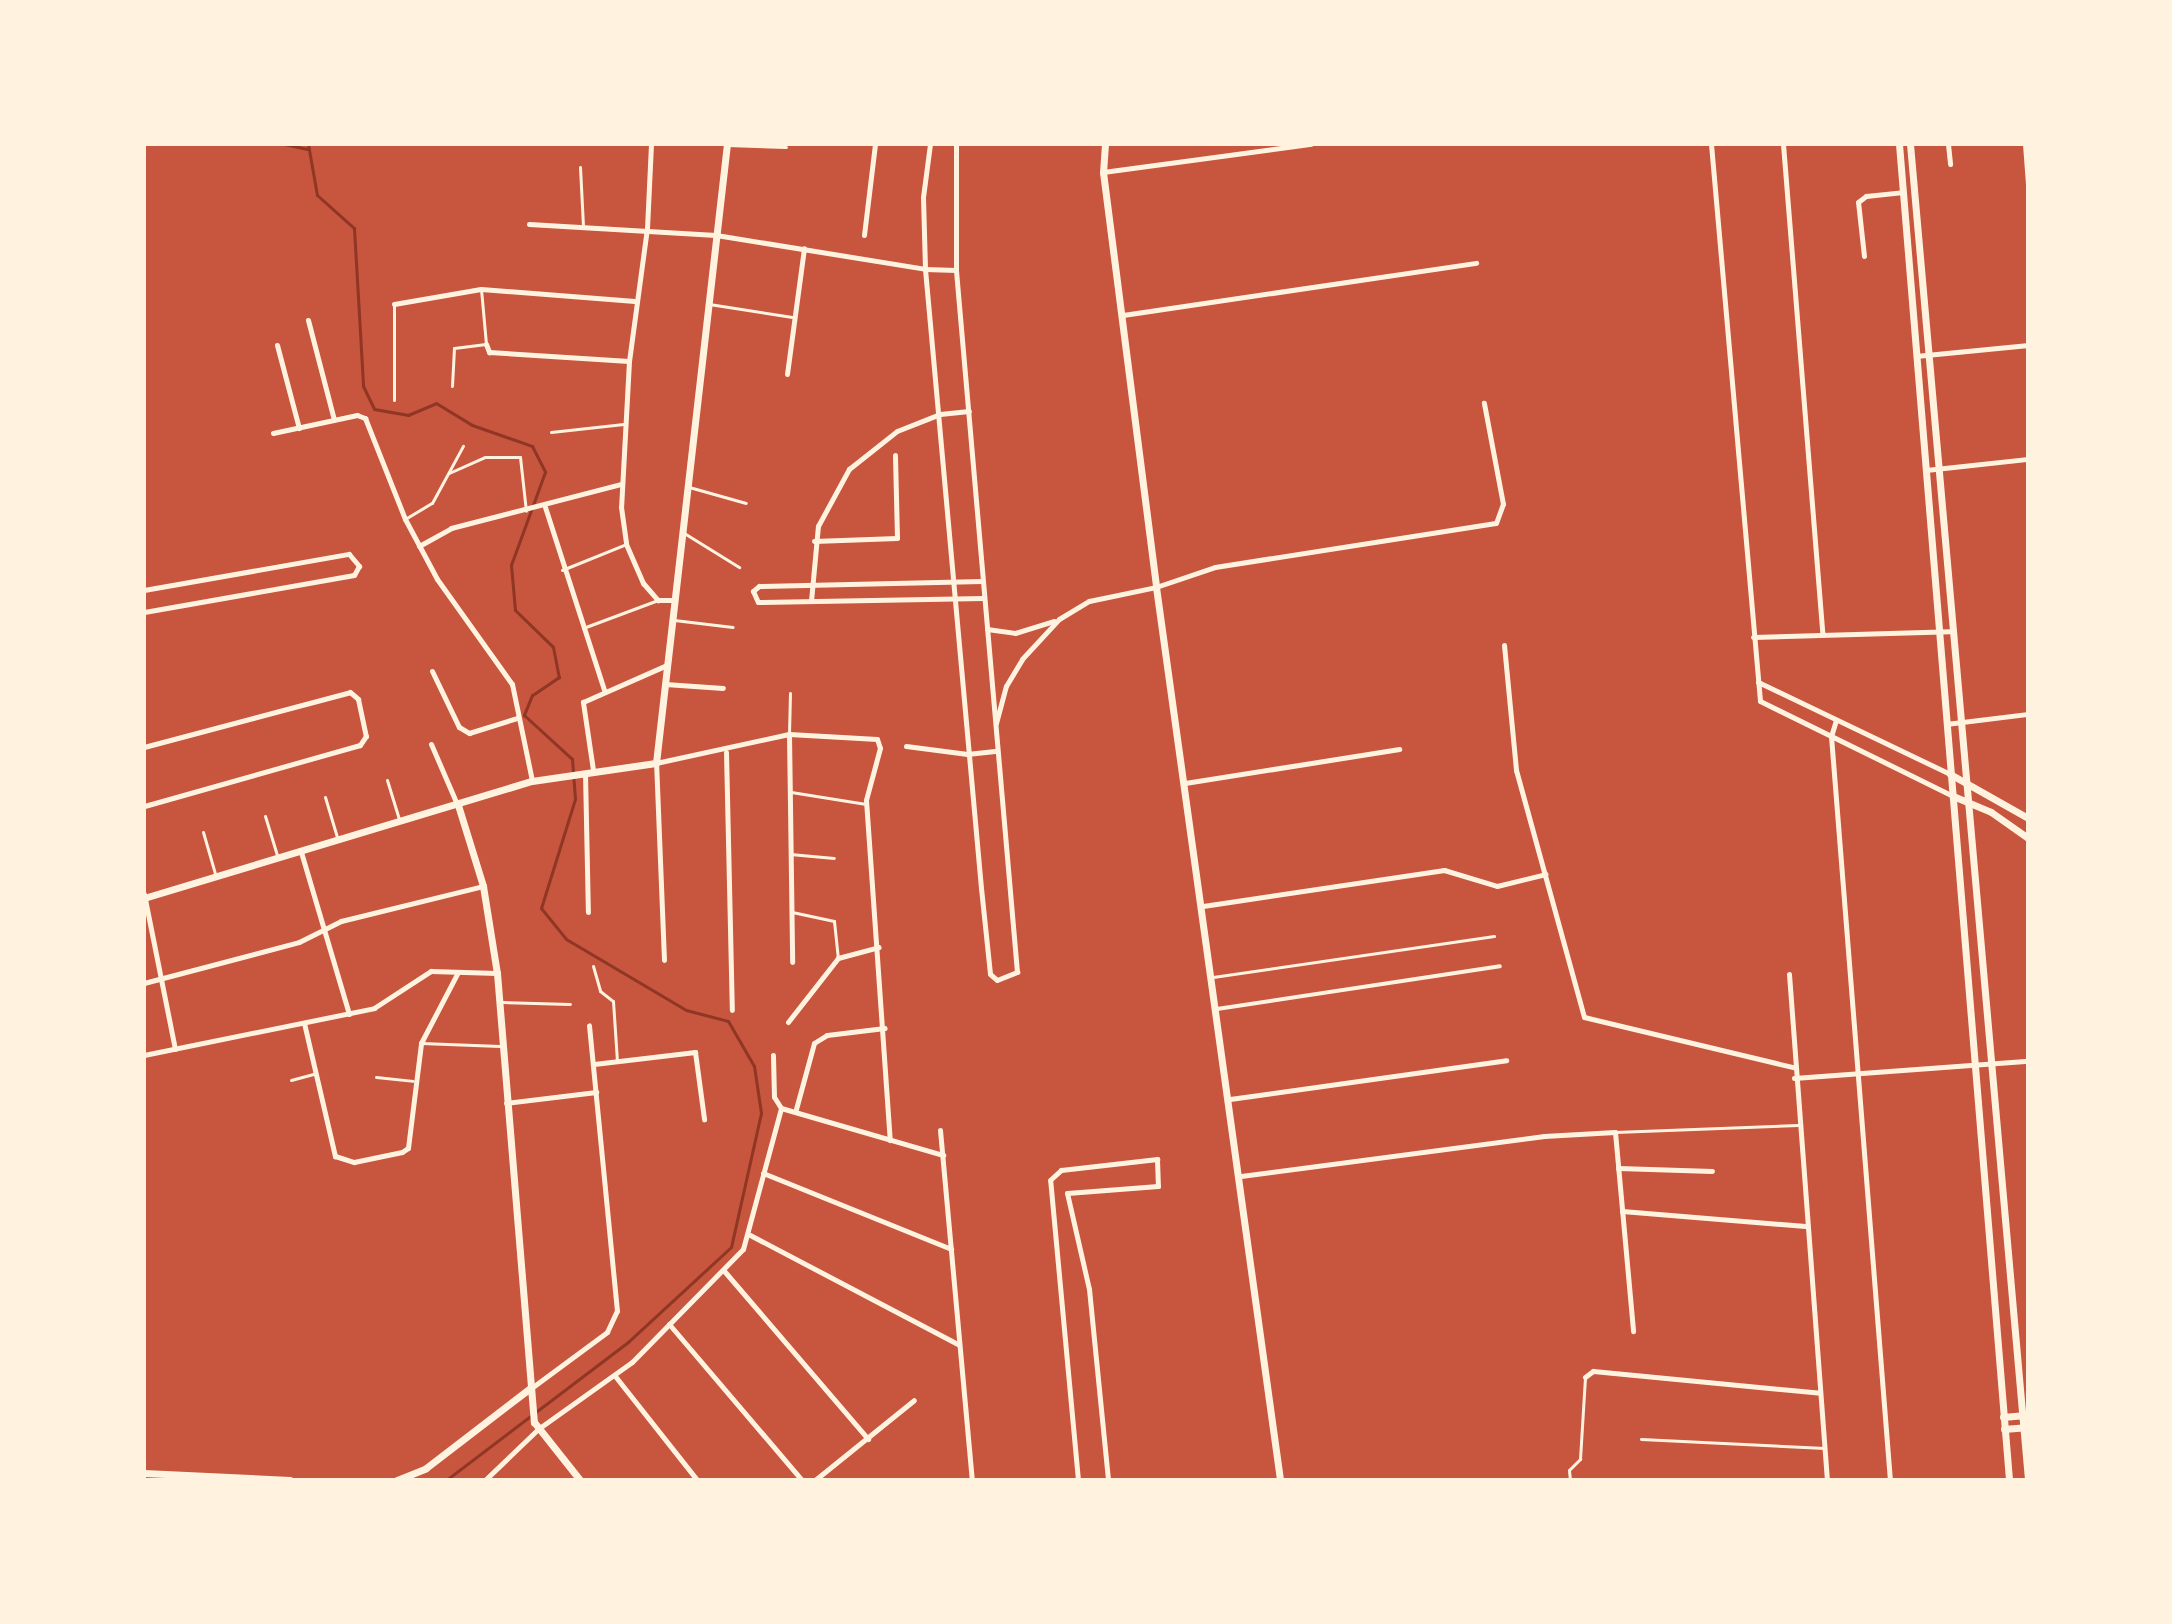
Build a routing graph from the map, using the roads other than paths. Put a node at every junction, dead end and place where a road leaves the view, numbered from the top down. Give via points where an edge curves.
1 (651, 144) edge
2 (727, 144) edge
3 (875, 144) edge
4 (930, 144) edge
5 (956, 144) edge
6 (1105, 144) edge
7 (1311, 144) edge
8 (1711, 144) edge
9 (1783, 144) edge
10 (1899, 144) edge
11 (1910, 144) edge
12 (1948, 144) edge
13 (2025, 144) edge
14 (786, 147) dead end
15 (1950, 164) dead end
16 (580, 167) dead end
17 (1103, 172) junction
18 (2028, 184) edge
19 (1903, 192) junction
20 (529, 224) dead end
21 (583, 226) junction
22 (647, 228) junction
23 (716, 235) junction
24 (864, 235) dead end
25 (804, 248) junction
26 (1864, 256) dead end
27 (1476, 263) dead end
28 (925, 269) junction
29 (956, 270) junction
30 (481, 289) junction
31 (635, 301) junction
32 (394, 304) joint
33 (709, 304) junction
34 (1123, 315) junction
35 (793, 317) junction
36 (308, 320) dead end
37 (486, 344) junction
38 (277, 345) dead end
39 (2028, 345) edge
40 (1928, 355) junction
41 (1916, 356) junction
42 (629, 361) junction
43 (787, 374) dead end
44 (452, 386) dead end
45 (394, 400) dead end
46 (1484, 403) dead end
47 (969, 411) junction
48 (940, 414) junction
49 (334, 420) junction
50 (624, 424) junction
51 (299, 428) junction
52 (551, 432) dead end
53 (273, 433) dead end
54 (463, 446) dead end
55 (895, 455) dead end
56 (2028, 459) edge
57 (1936, 469) junction
58 (1925, 470) junction
59 (449, 473) junction
60 (621, 484) junction
61 (689, 487) junction
62 (746, 503) dead end
63 (545, 507) junction
64 (526, 511) junction
65 (405, 519) junction
66 (683, 532) junction
67 (814, 541) junction
68 (626, 544) junction
69 (419, 546) junction
70 (739, 567) dead end
71 (562, 570) junction
72 (982, 581) junction
73 (953, 584) junction
74 (810, 585) junction
75 (1156, 587) junction
76 (144, 590) edge
77 (983, 598) junction
78 (658, 600) junction
79 (673, 600) junction
80 (811, 601) junction
81 (953, 601) junction
82 (144, 612) edge
83 (670, 619) junction
84 (1059, 619) junction
85 (733, 627) dead end
86 (583, 628) junction
87 (986, 629) junction
88 (1950, 631) junction
89 (1937, 632) junction
90 (1822, 634) junction
91 (1753, 637) junction
92 (1504, 645) dead end
93 (667, 665) junction
94 (432, 671) dead end
95 (1758, 682) junction
96 (665, 684) junction
97 (723, 688) dead end
98 (604, 690) junction
99 (790, 693) dead end
100 (2028, 714) edge
101 (517, 718) junction
102 (1836, 720) junction
103 (1959, 722) junction
104 (1944, 724) junction
105 (994, 733) junction
106 (789, 734) junction
107 (1831, 736) junction
108 (431, 744) dead end
109 (906, 746) dead end
110 (144, 747) edge
111 (1399, 749) dead end
112 (995, 751) junction
113 (726, 752) junction
114 (967, 754) junction
115 (656, 763) junction
116 (585, 772) junction
117 (1950, 774) junction
118 (387, 780) dead end
119 (532, 781) junction
120 (1967, 782) junction
121 (1185, 783) junction
122 (788, 792) junction
123 (1953, 796) junction
124 (325, 797) dead end
125 (866, 804) junction
126 (1971, 804) junction
127 (458, 805) junction
128 (144, 806) edge
129 (265, 816) dead end
130 (2028, 818) edge
131 (400, 822) junction
132 (203, 832) dead end
133 (2028, 838) edge
134 (338, 841) junction
135 (301, 852) junction
136 (788, 854) junction
137 (834, 858) dead end
138 (278, 859) junction
139 (1546, 874) junction
140 (216, 877) junction
141 (483, 886) junction
142 (144, 896) edge
143 (1203, 906) junction
144 (588, 912) dead end
145 (792, 912) junction
146 (324, 929) junction
147 (1494, 936) dead end
148 (879, 947) junction
149 (838, 958) junction
150 (664, 960) dead end
151 (792, 962) dead end
152 (593, 966) dead end
153 (1500, 966) dead end
154 (458, 972) junction
155 (497, 973) junction
156 (1789, 974) dead end
157 (1213, 977) junction
158 (161, 978) junction
159 (144, 983) edge
160 (498, 1001) junction
161 (570, 1004) dead end
162 (1217, 1009) junction
163 (732, 1010) dead end
164 (349, 1014) junction
165 (788, 1022) dead end
166 (304, 1023) junction
167 (589, 1025) dead end
168 (885, 1028) junction
169 (421, 1043) junction
170 (500, 1046) junction
171 (175, 1049) junction
172 (144, 1055) edge
173 (773, 1055) dead end
174 (1506, 1060) dead end
175 (2028, 1061) edge
176 (617, 1062) junction
177 (594, 1064) junction
178 (1973, 1064) junction
179 (1992, 1064) junction
180 (1793, 1067) junction
181 (1857, 1072) junction
182 (316, 1074) junction
183 (376, 1077) dead end
184 (1794, 1078) junction
185 (291, 1080) dead end
186 (413, 1081) junction
187 (596, 1092) junction
188 (1230, 1099) junction
189 (505, 1103) junction
190 (781, 1108) junction
191 (796, 1109) junction
192 (704, 1119) dead end
193 (1798, 1125) junction
194 (940, 1130) dead end
195 (1615, 1132) junction
196 (890, 1140) junction
197 (943, 1155) junction
198 (1618, 1168) junction
199 (1712, 1171) dead end
200 (763, 1173) junction
201 (1241, 1176) junction
202 (1622, 1211) junction
203 (1805, 1226) junction
204 (750, 1235) junction
205 (951, 1249) junction
206 (725, 1272) junction
207 (669, 1324) junction
208 (1633, 1331) dead end
209 (959, 1345) junction
210 (615, 1376) junction
211 (1585, 1377) joint
212 (529, 1389) junction
213 (1820, 1393) junction
214 (914, 1400) dead end
215 (2025, 1415) edge
216 (2003, 1417) junction
217 (536, 1425) junction
218 (2026, 1427) edge
219 (2004, 1429) junction
220 (868, 1439) junction
221 (1641, 1439) dead end
222 (1825, 1448) junction
223 (144, 1473) edge
224 (290, 1480) edge
225 (397, 1480) edge
226 (485, 1480) edge
227 (580, 1480) edge
228 (697, 1480) edge
229 (802, 1480) edge
230 (815, 1480) edge
231 (972, 1480) edge
232 (1078, 1480) edge
233 (1108, 1480) edge
234 (1280, 1480) edge
235 (1570, 1480) edge
236 (1827, 1480) edge
237 (1890, 1480) edge
238 (2009, 1480) edge
239 (2028, 1480) edge

1 - 22 street
2 - 14 lane
2 - 23 main road
3 - 24 street
4 - 28 street via 923,197
5 - 29 street
6 - 17 main road
7 - 17 street
8 - 91 street
9 - 90 street
10 - 19 main road
11 - 40 main road
12 - 15 street
13 - 18 street
16 - 21 lane
17 - 34 main road
19 - 26 street via 1866,196 1858,202
19 - 41 main road
20 - 21 street
21 - 22 street
22 - 23 street
22 - 31 street
23 - 25 street
23 - 33 main road
25 - 28 street
25 - 35 street
27 - 34 street
28 - 29 street
28 - 48 street
29 - 47 street
30 - 31 street
30 - 32 street
30 - 37 lane
31 - 42 street
32 - 45 lane
33 - 35 lane
33 - 61 main road
34 - 75 main road
35 - 43 street
36 - 49 street
37 - 42 street via 489,352
37 - 44 lane via 454,348
38 - 51 street
39 - 40 street
40 - 41 street
40 - 57 main road
41 - 58 main road
42 - 50 street
46 - 75 street via 1503,504 1496,523 1215,567
47 - 48 street
47 - 72 street
48 - 67 street via 897,431 861,455 833,492
48 - 73 street
49 - 51 street
49 - 65 street via 361,415 366,421
50 - 52 lane
50 - 60 street
51 - 53 street
54 - 59 lane
55 - 67 street via 900,535 889,542
56 - 57 street
57 - 58 street
57 - 88 main road
58 - 89 main road
59 - 64 lane via 485,457 520,457
59 - 65 lane via 432,503
60 - 63 street
60 - 68 street
61 - 62 lane
61 - 66 main road
63 - 64 street
63 - 71 street
64 - 69 street via 451,528
65 - 69 street
66 - 70 lane
66 - 79 main road
67 - 74 street
68 - 71 lane
68 - 78 street via 643,583
69 - 101 street via 512,684
71 - 86 street
72 - 73 street
72 - 77 street
73 - 74 street
73 - 81 street
74 - 80 street
74 - 80 street via 759,586 753,591 758,602
75 - 84 street via 1102,596
75 - 121 main road
76 - 82 street via 349,554 359,563 354,575
77 - 81 street
77 - 87 street
78 - 79 street
78 - 86 lane
79 - 83 main road
80 - 81 street
81 - 114 street
83 - 85 lane
83 - 93 main road
84 - 87 street via 1027,632
84 - 105 street via 1014,671
86 - 98 street
87 - 105 street
88 - 89 street
88 - 103 main road
89 - 90 street
89 - 104 main road
90 - 91 street
91 - 95 street
92 - 139 street via 1516,770
93 - 96 main road
93 - 98 street
94 - 101 street via 459,727 469,733
95 - 102 street
95 - 107 street via 1760,701
96 - 97 street
96 - 115 main road
98 - 116 street via 582,704
99 - 106 lane
100 - 103 street
101 - 119 street
102 - 107 street
102 - 117 street
103 - 104 street
103 - 120 main road
104 - 117 main road
105 - 112 street
106 - 113 street
106 - 122 street
106 - 125 street via 878,741
107 - 123 street
107 - 181 street
108 - 127 street
109 - 114 street
110 - 128 street via 354,693 363,743
111 - 121 street
112 - 114 street
112 - 114 street via 1017,972 997,980 990,974
113 - 115 street
113 - 163 street
115 - 116 main road
115 - 150 street
116 - 119 main road
116 - 144 street
117 - 120 main road
117 - 123 main road
118 - 131 lane
119 - 127 main road
120 - 126 main road
120 - 130 main road
121 - 143 main road
122 - 125 lane
122 - 136 street
123 - 126 main road
123 - 178 main road
124 - 134 lane
125 - 148 street
126 - 133 main road
126 - 179 main road
127 - 131 main road
127 - 141 main road
129 - 138 lane
131 - 134 main road
132 - 140 lane
134 - 135 main road
135 - 138 main road
135 - 146 street
136 - 137 lane
136 - 145 street
138 - 140 main road
139 - 143 street via 1497,886 1444,870
139 - 180 street via 1584,1017
140 - 142 main road
141 - 146 street
141 - 155 main road
142 - 158 street
143 - 157 main road
145 - 149 lane via 834,921
145 - 151 street
146 - 158 street via 299,942
146 - 164 street
147 - 157 lane
148 - 149 street
148 - 168 street
149 - 165 street
152 - 176 lane via 600,991 613,1001
153 - 162 street
154 - 155 street
154 - 164 street via 431,971 388,1001
154 - 169 street
155 - 160 main road
156 - 180 street
157 - 162 main road
158 - 159 street
158 - 171 street
160 - 161 lane
160 - 170 main road
162 - 188 main road
164 - 166 street
166 - 171 street
166 - 182 street
167 - 177 street
168 - 191 street via 827,1035 814,1043
168 - 196 street
169 - 170 lane
169 - 186 street
170 - 189 main road
171 - 172 street
173 - 190 street via 774,1097
174 - 188 street
175 - 179 street
176 - 177 street
176 - 192 street via 695,1052
177 - 187 street
178 - 179 street
178 - 181 street
178 - 216 main road
179 - 215 main road
180 - 184 street
181 - 184 street
181 - 237 street
182 - 185 lane
182 - 186 street via 335,1156 366,1161 408,1148
183 - 186 lane
184 - 193 street
187 - 189 street
187 - 212 street via 615,1321
188 - 201 main road
189 - 212 main road
190 - 191 street
190 - 200 street
191 - 196 street
193 - 195 lane
193 - 203 street
194 - 197 street
195 - 198 street
195 - 201 street via 1544,1136
196 - 197 street
197 - 205 street
198 - 199 street
198 - 202 street
200 - 204 street
200 - 205 street
201 - 234 main road
202 - 203 street
202 - 208 street
203 - 213 street
204 - 206 street
204 - 209 street
205 - 209 street
206 - 207 street via 682,1306
206 - 220 street
207 - 210 street
207 - 229 street
209 - 231 street
210 - 217 street
210 - 228 street
211 - 213 street via 1593,1371
211 - 235 lane via 1580,1459 1569,1470
212 - 217 main road
212 - 225 main road via 435,1461
213 - 222 street
214 - 220 street
215 - 216 main road
215 - 218 main road
216 - 219 main road
217 - 226 street
217 - 227 main road
218 - 219 main road
218 - 239 main road
219 - 238 main road
220 - 230 street
221 - 222 lane
222 - 236 street
223 - 224 main road
232 - 233 street via 1050,1180 1061,1170 1158,1162 1158,1186 1067,1193 1089,1289

